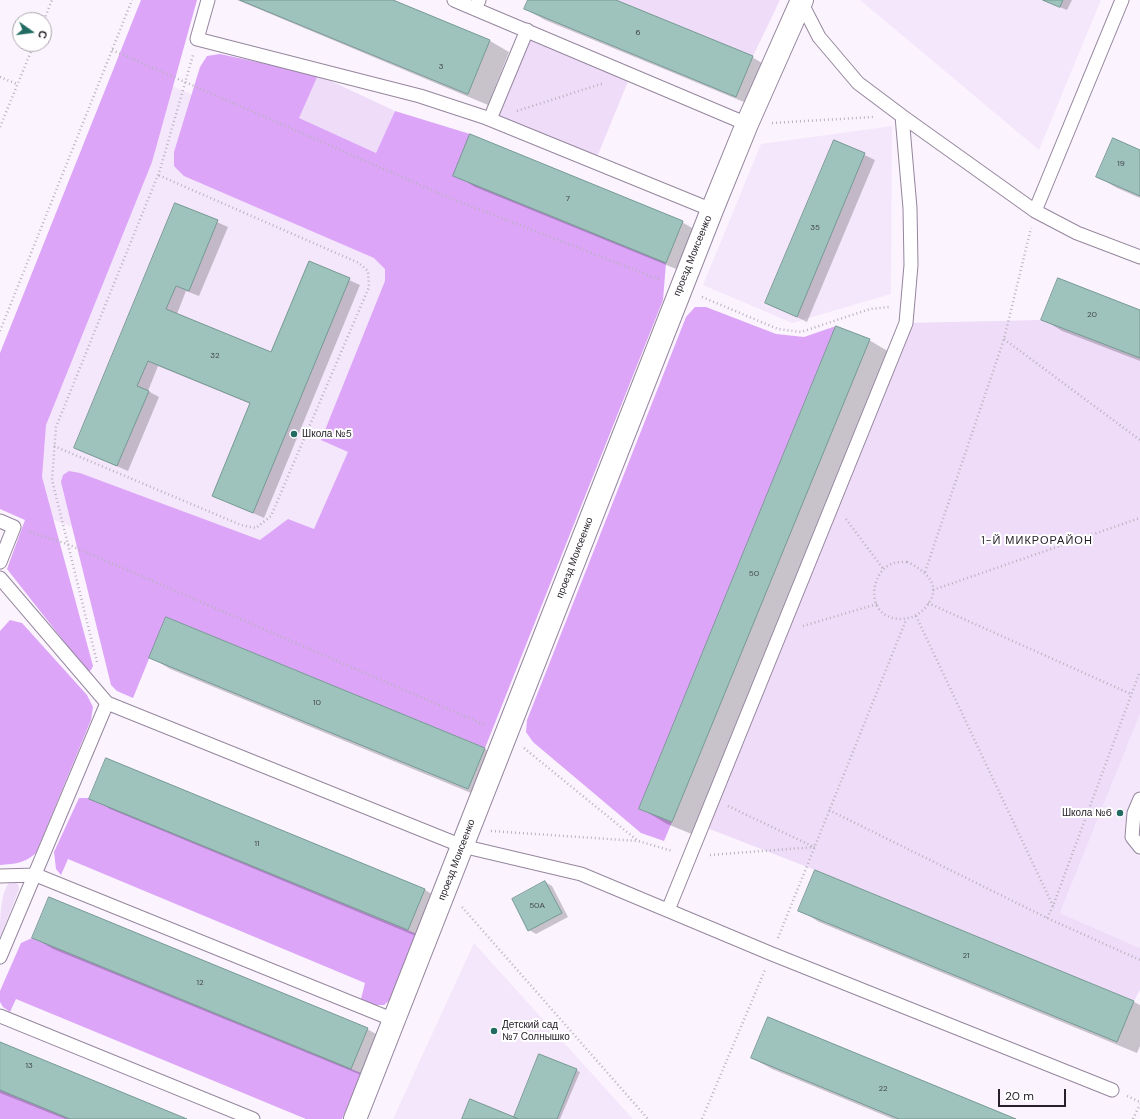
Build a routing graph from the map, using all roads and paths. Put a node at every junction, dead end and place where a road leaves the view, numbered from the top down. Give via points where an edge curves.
1 (52, 0) edge
2 (132, 0) edge
3 (208, 0) edge
4 (454, 0) edge
5 (1122, 0) edge
6 (802, 1) edge
7 (477, 4) edge
8 (47, 12) edge
9 (527, 30) junction
10 (197, 39) junction
11 (112, 50) junction
12 (31, 52) edge
13 (631, 74) junction
14 (0, 77) edge
15 (186, 81) junction
16 (17, 84) junction
17 (902, 116) junction
18 (490, 119) junction
19 (747, 124) junction
20 (0, 127) edge
21 (158, 175) junction
22 (712, 210) junction
23 (1036, 210) junction
24 (1140, 258) edge
25 (681, 288) junction
26 (908, 310) junction
27 (0, 331) edge
28 (1004, 339) junction
29 (1140, 440) edge
30 (54, 446) junction
31 (834, 502) junction
32 (1140, 518) edge
33 (0, 521) edge
34 (14, 527) junction
35 (67, 544) junction
36 (0, 562) edge
37 (884, 570) junction
38 (925, 572) junction
39 (0, 578) edge
40 (933, 590) junction
41 (928, 603) junction
42 (877, 604) junction
43 (916, 616) junction
44 (906, 620) junction
45 (780, 633) junction
46 (98, 665) dead end
47 (1140, 671) edge
48 (1131, 694) junction
49 (107, 703) junction
50 (506, 734) junction
51 (713, 799) junction
52 (1140, 799) edge
53 (829, 810) junction
54 (465, 838) junction
55 (638, 841) junction
56 (815, 847) junction
57 (1140, 847) edge
58 (689, 857) junction
59 (36, 875) junction
60 (0, 876) edge
61 (445, 888) junction
62 (1054, 906) junction
63 (668, 910) junction
64 (1047, 918) junction
65 (772, 954) junction
66 (0, 957) edge
67 (1140, 960) edge
68 (0, 1016) edge
69 (394, 1020) junction
70 (1112, 1090) dead end
71 (1140, 1104) edge
72 (253, 1119) edge
73 (355, 1119) edge
74 (648, 1119) edge
75 (702, 1119) edge
76 (1133, 1119) edge

1 - 8 path
2 - 11 path
3 - 10 lane
4 - 7 lane
5 - 23 lane
6 - 17 lane via 819,37 858,83
6 - 19 street, проезд Моисеенко
7 - 9 lane
9 - 13 lane
9 - 18 lane
10 - 15 path
10 - 18 lane via 420,96
11 - 15 path
11 - 27 path
12 - 16 path
13 - 18 path
13 - 19 lane
14 - 16 path
15 - 21 path
15 - 25 path via 450,198
16 - 20 path
17 - 19 path
17 - 23 lane
17 - 26 lane via 910,208 911,265
18 - 22 lane
19 - 22 street, проезд Моисеенко
21 - 30 path via 56,427
21 - 30 path via 359,263 368,271 369,287 271,516 256,528 241,525
22 - 25 street, проезд Моисеенко
23 - 24 lane via 1077,233
23 - 28 path
25 - 26 path via 778,330 801,332 870,309 887,307
25 - 50 street, проезд Моисеенко
26 - 31 lane via 906,323
28 - 29 path
28 - 38 path
30 - 35 path via 52,480
31 - 37 path
31 - 45 lane
32 - 40 path
33 - 34 lane
34 - 35 path
34 - 36 lane
35 - 46 path
35 - 50 path
37 - 38 path via 893,563 907,562
37 - 42 path via 876,580 874,588 874,599
38 - 40 path via 930,577
39 - 49 lane
40 - 41 path
41 - 43 path
41 - 48 path
42 - 44 path via 879,609 888,615
42 - 45 path
43 - 44 path
43 - 62 path
44 - 53 path
45 - 51 lane
47 - 48 path
48 - 62 path
49 - 54 lane
49 - 59 lane
50 - 54 street, проезд Моисеенко
50 - 55 path
51 - 56 path
51 - 58 lane
52 - 57 lane via 1134,813 1132,837
53 - 56 path
53 - 64 path
54 - 55 path
54 - 61 street, проезд Моисеенко
54 - 63 lane via 581,874
55 - 58 path
56 - 58 path
56 - 65 path
58 - 63 lane
59 - 60 lane
59 - 66 lane
59 - 69 lane
61 - 69 street, проезд Моисеенко
61 - 74 path
62 - 64 path
63 - 65 lane
64 - 67 path
65 - 70 lane
65 - 75 path
68 - 72 lane
69 - 73 street, проезд Моисеенко
71 - 76 path

